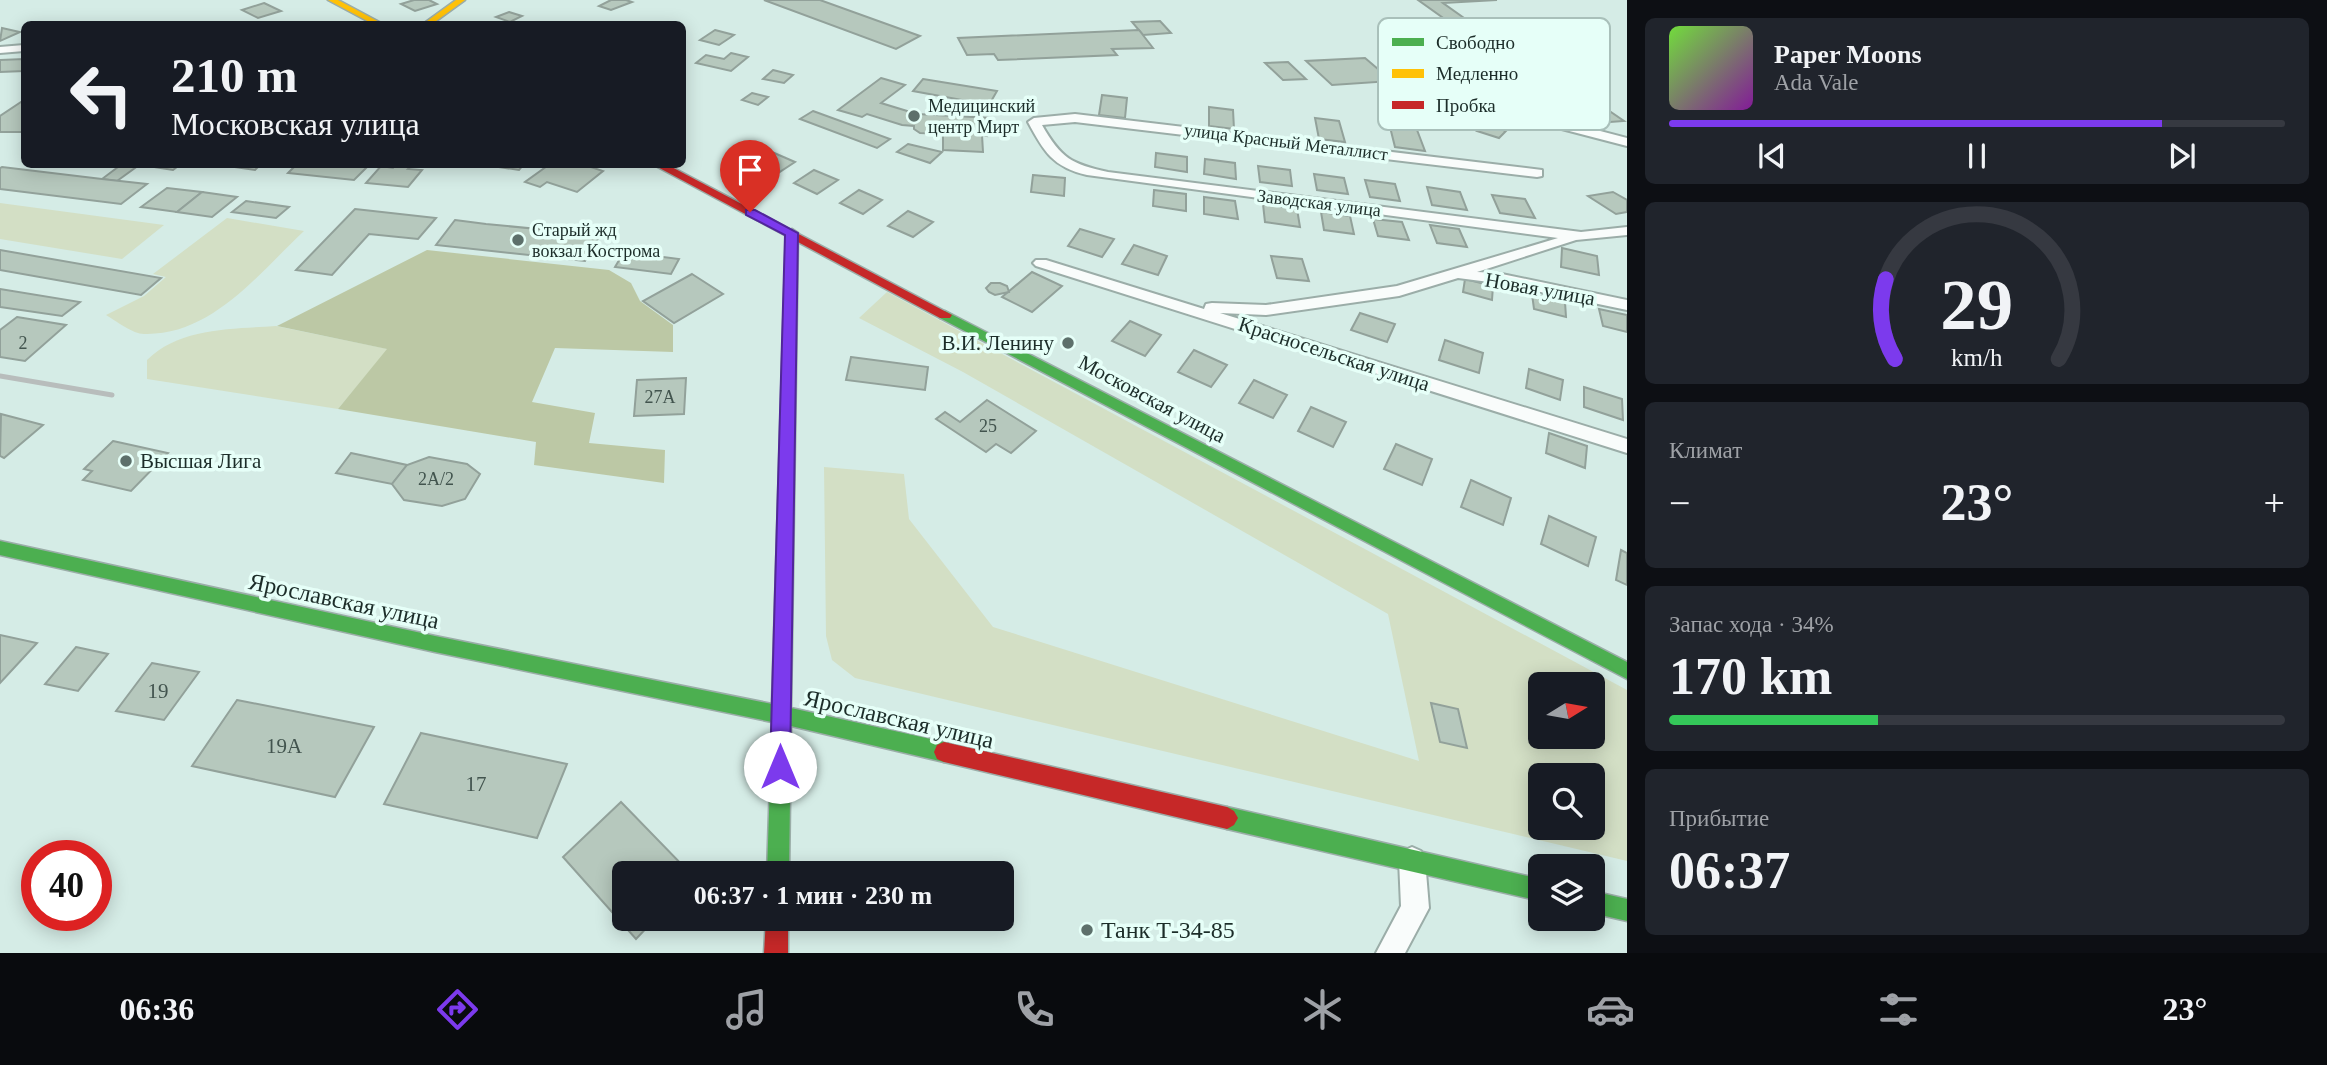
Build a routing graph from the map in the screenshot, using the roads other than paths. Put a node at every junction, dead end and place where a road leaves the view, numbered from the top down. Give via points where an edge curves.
1 (332, 0) edge
2 (461, 0) edge
3 (373, 21) edge
4 (431, 21) edge
5 (21, 48) edge
6 (0, 50) edge
7 (1034, 122) joint
8 (1581, 130) edge
9 (1627, 142) edge
10 (665, 168) edge
11 (1537, 173) dead end
12 (1627, 230) edge
13 (792, 233) junction
14 (1581, 236) junction
15 (1041, 263) dead end
16 (1453, 275) junction
17 (1627, 305) edge
18 (1190, 307) junction
19 (1627, 446) edge
20 (0, 548) edge
21 (1627, 671) edge
22 (780, 715) junction
23 (1412, 860) junction
24 (778, 861) edge
25 (1528, 887) edge
26 (1605, 905) edge
27 (1627, 910) edge
28 (777, 931) edge
29 (776, 953) edge
30 (1390, 953) edge

1 - 3 main road
2 - 4 main road
5 - 6 street
7 - 11 street, улица Красный Металлист via 1075,118
7 - 14 street, Заводская улица via 1056,160 1097,174
8 - 9 street
10 - 13 main road, Московская улица
12 - 14 street, Заводская улица
13 - 21 main road, Московская улица
13 - 22 main road
14 - 16 street
15 - 18 street, Красносельская улица
16 - 17 street, Новая улица via 1497,278
16 - 18 street via 1399,291 1316,305 1266,310
18 - 19 street, Красносельская улица
20 - 22 main road, Ярославская улица
22 - 23 main road, Ярославская улица
22 - 24 main road
23 - 25 main road, Ярославская улица
23 - 30 street via 1415,908
26 - 27 main road
28 - 29 main road

